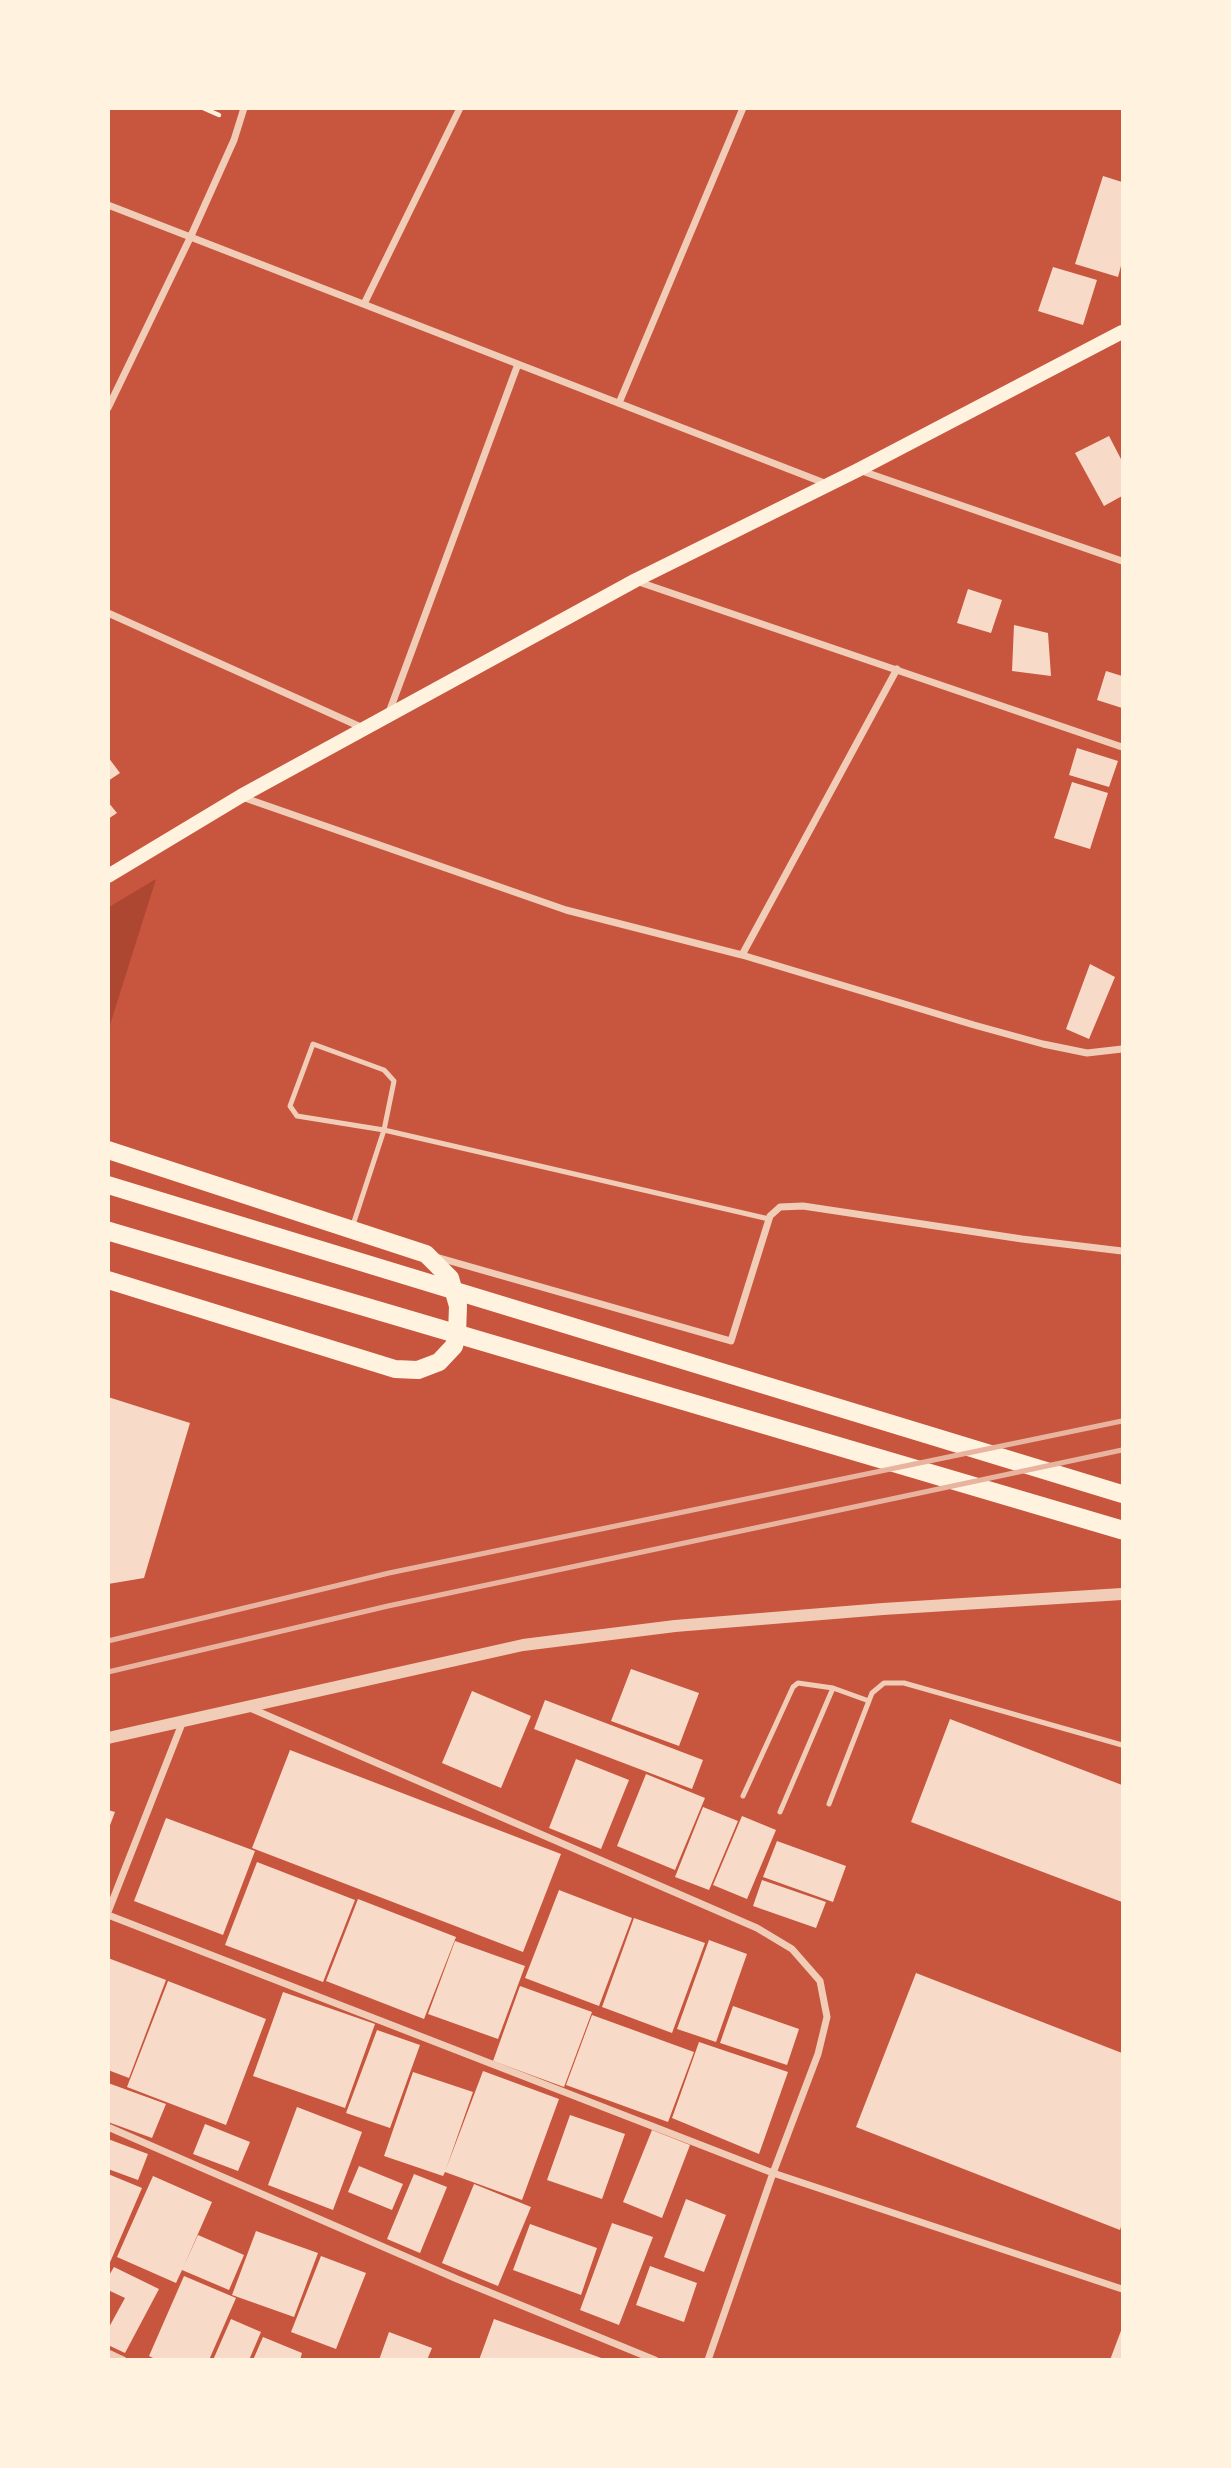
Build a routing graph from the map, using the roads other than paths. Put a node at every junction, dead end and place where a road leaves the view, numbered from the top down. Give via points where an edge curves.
1 (244, 108) edge
2 (460, 108) edge
3 (743, 108) edge
4 (108, 205) edge
5 (190, 237) junction
6 (364, 304) junction
7 (1122, 332) edge
8 (518, 365) junction
9 (619, 403) junction
10 (108, 408) edge
11 (858, 470) junction
12 (828, 484) junction
13 (1122, 561) edge
14 (636, 580) junction
15 (108, 614) edge
16 (897, 669) junction
17 (387, 717) junction
18 (365, 729) junction
19 (1122, 747) edge
20 (241, 796) junction
21 (108, 876) edge
22 (742, 955) junction
23 (1122, 1049) edge
24 (384, 1130) junction
25 (108, 1150) edge
26 (108, 1185) edge
27 (769, 1219) junction
28 (352, 1230) junction
29 (108, 1231) edge
30 (1122, 1251) edge
31 (426, 1254) junction
32 (108, 1280) edge
33 (1122, 1494) edge
34 (1122, 1531) edge
35 (1122, 1594) edge
36 (833, 1688) junction
37 (869, 1701) junction
38 (246, 1707) junction
39 (183, 1721) junction
40 (108, 1738) edge
41 (1122, 1745) edge
42 (743, 1796) dead end
43 (829, 1804) dead end
44 (780, 1812) dead end
45 (108, 1914) edge
46 (108, 2127) edge
47 (773, 2173) junction
48 (1122, 2289) edge
49 (108, 2353) edge
50 (124, 2360) edge
51 (655, 2360) edge
52 (708, 2360) edge

1 - 5 street
2 - 6 street
3 - 9 street
4 - 5 street
5 - 6 street
5 - 10 street
6 - 8 street
7 - 11 main road
8 - 9 street
8 - 17 street
9 - 12 street
11 - 12 main road
11 - 13 street
12 - 14 main road
14 - 16 street
14 - 17 main road
15 - 18 street
16 - 19 street
16 - 22 street
17 - 18 main road
18 - 20 main road
20 - 21 main road
20 - 22 street via 566,910
22 - 23 street via 1043,1044 1087,1053
24 - 24 lane via 297,1116 290,1106 313,1044 384,1070 394,1081
24 - 27 lane
24 - 28 lane
25 - 28 main road
26 - 33 main road
27 - 30 street via 780,1207 803,1206
27 - 31 street via 732,1341
28 - 31 main road
29 - 34 highway
31 - 32 main road via 450,1278 459,1321 454,1346 447,1355 418,1370 395,1369
35 - 38 street via 689,1625 523,1645
36 - 37 lane
36 - 42 lane via 804,1682 793,1687
36 - 44 lane
37 - 41 lane via 884,1683 904,1683
37 - 43 lane
38 - 39 street
38 - 47 street via 757,1928 792,1949 820,1981 827,2017 818,2054
39 - 40 street
39 - 45 street
45 - 47 street
46 - 51 street
47 - 48 street
47 - 52 street
49 - 50 street

